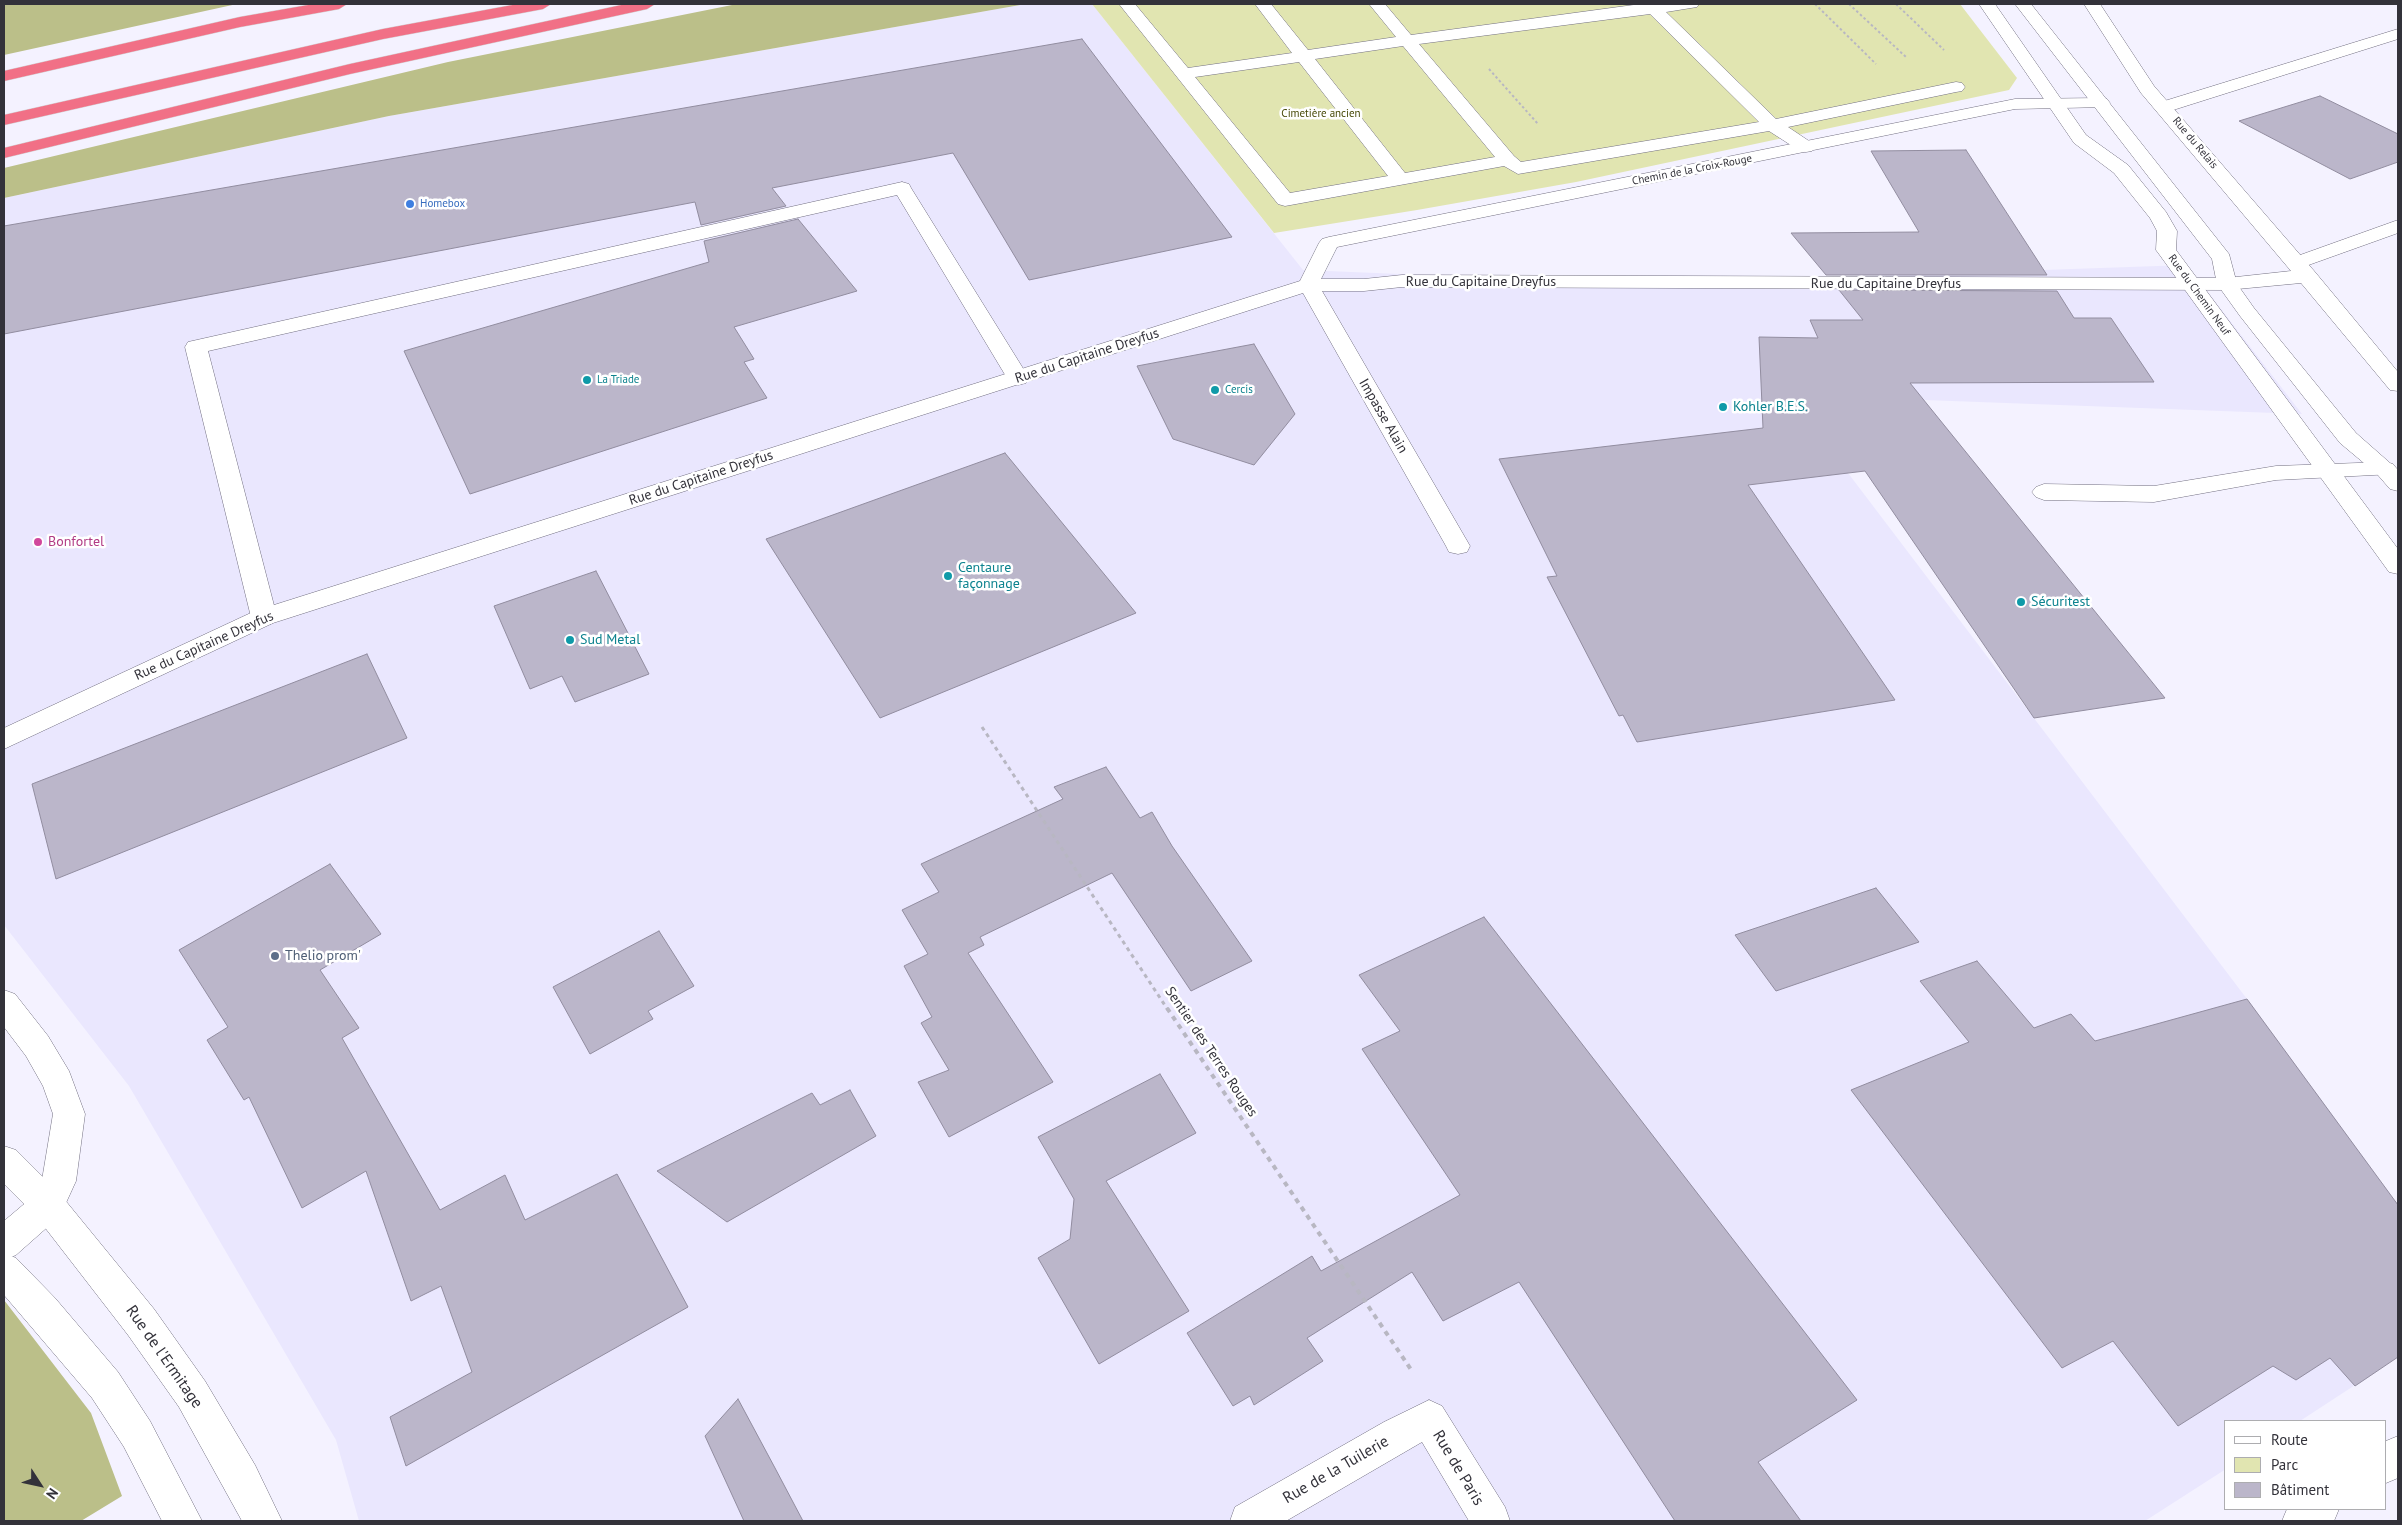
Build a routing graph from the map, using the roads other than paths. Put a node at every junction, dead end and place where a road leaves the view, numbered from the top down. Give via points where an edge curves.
1 (339, 4) edge
2 (543, 4) edge
3 (647, 4) edge
4 (1130, 4) edge
5 (1263, 4) edge
6 (1377, 4) edge
7 (1692, 4) edge
8 (1988, 4) edge
9 (2023, 4) edge
10 (2092, 4) edge
11 (1652, 6) edge
12 (240, 22) junction
13 (2398, 34) edge
14 (1406, 40) junction
15 (1303, 54) junction
16 (4, 60) edge
17 (1184, 74) junction
18 (4, 76) edge
19 (1956, 87) dead end
20 (2054, 102) junction
21 (2101, 103) junction
22 (2164, 107) junction
23 (4, 120) edge
24 (1772, 125) junction
25 (1806, 147) junction
26 (4, 152) edge
27 (1507, 160) junction
28 (1400, 179) junction
29 (2398, 226) edge
30 (2302, 269) junction
31 (2190, 283) junction
32 (2227, 284) junction
33 (1308, 286) junction
34 (1018, 378) junction
35 (2398, 385) edge
36 (2330, 473) junction
37 (2392, 477) edge
38 (2044, 492) dead end
39 (1458, 546) dead end
40 (2398, 566) edge
41 (264, 616) junction
42 (4, 739) edge
43 (4, 1002) edge
44 (4, 1161) edge
45 (48, 1205) junction
46 (4, 1243) edge
47 (4, 1270) edge
48 (1398, 1435) joint
49 (2398, 1455) edge
50 (2387, 1463) edge
51 (182, 1521) edge
52 (263, 1521) edge
53 (1249, 1521) edge
54 (1491, 1521) edge

1 - 12 highway
2 - 23 highway via 383,34
3 - 26 highway via 350,69
4 - 17 street
5 - 15 street
6 - 14 street
7 - 11 street
8 - 20 street, Rue du Chemin Neuf
9 - 21 street
10 - 22 street, Rue du Relais via 2147,90
11 - 14 street
11 - 24 street
12 - 16 highway via 214,13
12 - 18 highway
13 - 22 street
14 - 15 street
14 - 27 street
15 - 17 street
15 - 28 street
17 - 28 street via 1285,200
19 - 24 street
20 - 21 street, Chemin de la Croix-Rouge
20 - 25 street, Chemin de la Croix-Rouge via 2015,104
20 - 31 street, Rue du Chemin Neuf via 2080,139 2121,169 2158,216 2167,231 2166,250
21 - 32 street via 2222,258
22 - 30 street, Rue du Relais
24 - 25 street
24 - 27 street via 1518,168
25 - 33 street, Chemin de la Croix-Rouge via 1330,243
27 - 28 street
29 - 30 street
30 - 32 street
30 - 35 street, Rue du Relais
31 - 32 street, Rue du Capitaine Dreyfus
31 - 33 street, Rue du Capitaine Dreyfus via 1402,281
31 - 36 street, Rue du Chemin Neuf
32 - 37 street via 2348,438
33 - 34 street, Rue du Capitaine Dreyfus
33 - 39 street, Impasse Alain
34 - 41 street, Rue du Capitaine Dreyfus
34 - 41 street via 902,188 196,346
36 - 37 street
36 - 38 street via 2276,473 2154,494
36 - 40 street, Rue du Chemin Neuf
41 - 42 street, Rue du Capitaine Dreyfus
43 - 45 street via 58,1081 69,1114 59,1181
44 - 45 street, Rue de l'Ermitage
45 - 46 street
45 - 52 street, Rue de l'Ermitage via 141,1322 192,1394
47 - 51 street via 106,1385 137,1434
48 - 53 street, Rue de la Tuilerie
48 - 54 street, Rue de Paris via 1429,1419
49 - 50 street

